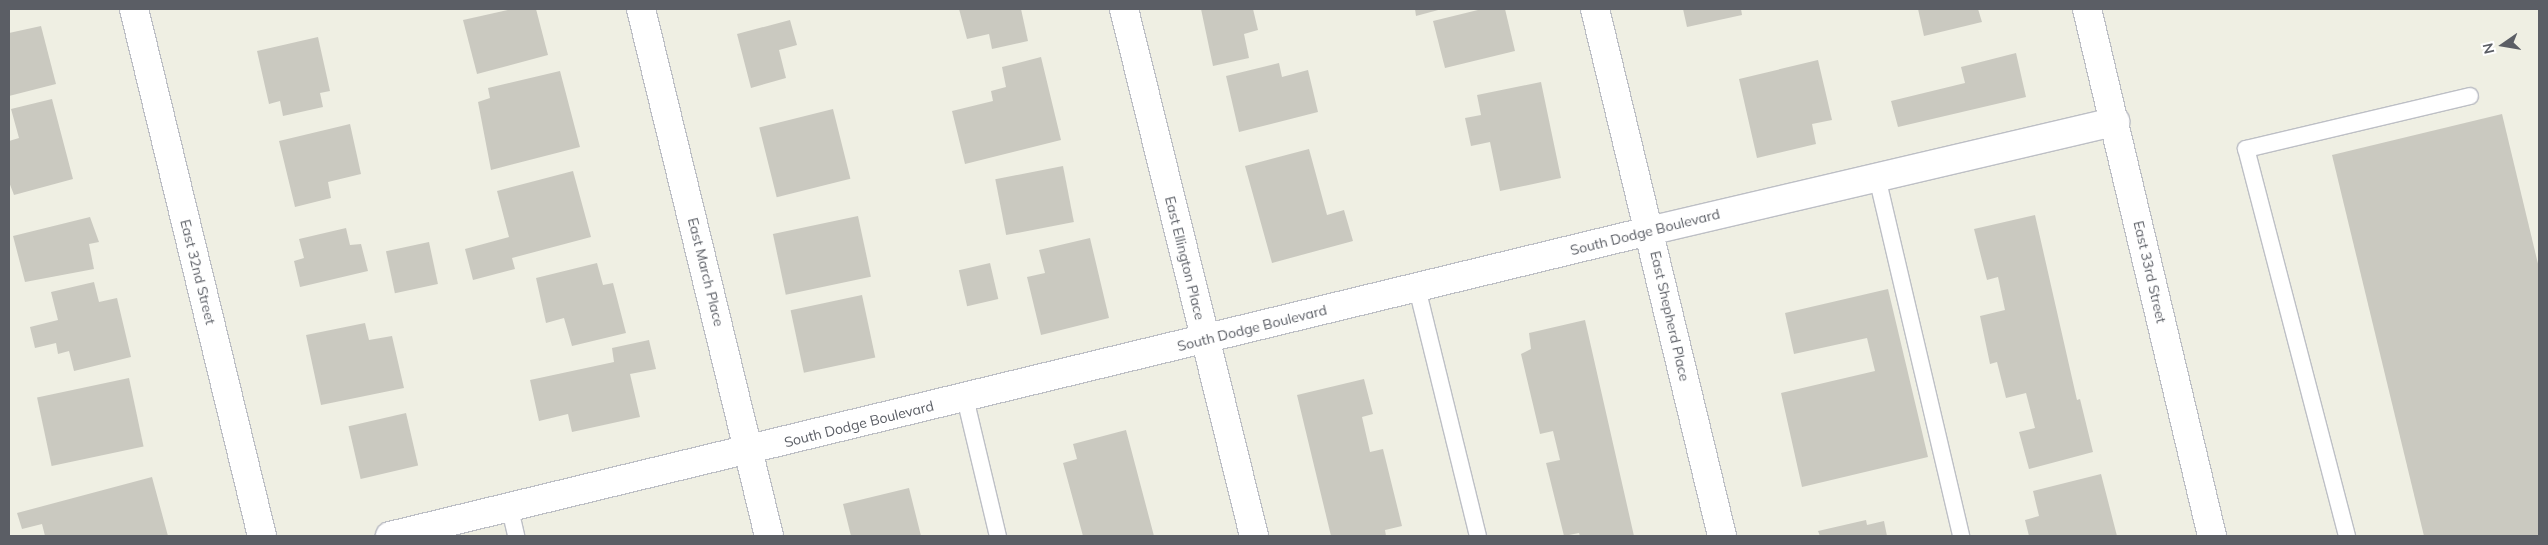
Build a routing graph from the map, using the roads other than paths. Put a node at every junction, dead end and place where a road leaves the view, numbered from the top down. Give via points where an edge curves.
1 (134, 9) edge
2 (641, 9) edge
3 (1124, 9) edge
4 (1595, 9) edge
5 (2087, 9) edge
6 (2470, 96) dead end
7 (2115, 122) junction
8 (1877, 177) junction
9 (1650, 231) junction
10 (1417, 288) junction
11 (1205, 339) junction
12 (965, 398) junction
13 (749, 451) junction
14 (510, 509) junction
15 (262, 536) edge
16 (390, 536) edge
17 (516, 536) edge
18 (769, 536) edge
19 (998, 536) edge
20 (1254, 536) edge
21 (1478, 536) edge
22 (1722, 536) edge
23 (1961, 536) edge
24 (2212, 536) edge
25 (2347, 536) edge

1 - 15 street, East 32nd Street
2 - 13 street, East March Place
3 - 11 street, East Ellington Place
4 - 9 street, East Shepherd Place
5 - 7 street, East 33rd Street
6 - 25 lane via 2246,149
7 - 8 street, South Dodge Boulevard
7 - 24 street, East 33rd Street
8 - 9 street, South Dodge Boulevard
8 - 23 lane
9 - 10 street, South Dodge Boulevard
9 - 22 street, East Shepherd Place
10 - 11 street, South Dodge Boulevard
10 - 21 lane
11 - 12 street, South Dodge Boulevard
11 - 20 street, East Ellington Place
12 - 13 street, South Dodge Boulevard
12 - 19 lane
13 - 14 street, South Dodge Boulevard
13 - 18 street, East March Place
14 - 16 street, South Dodge Boulevard
14 - 17 lane

